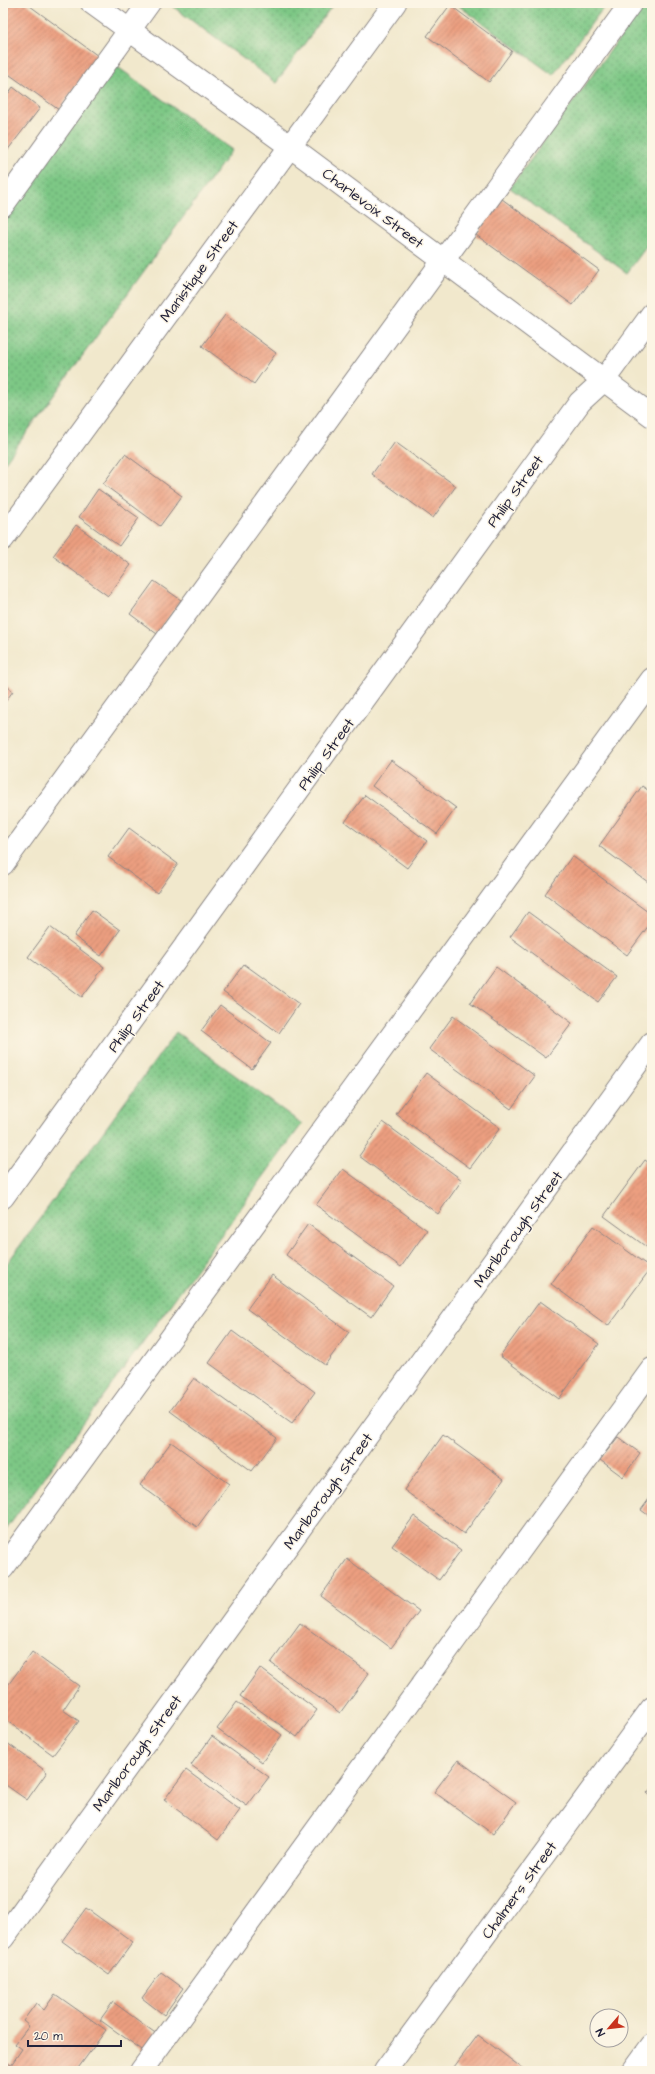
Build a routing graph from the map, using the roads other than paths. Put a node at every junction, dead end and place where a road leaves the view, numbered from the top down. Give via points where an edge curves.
1 (92, 3) edge
2 (149, 3) edge
3 (395, 3) edge
4 (631, 3) edge
5 (130, 30) junction
6 (291, 147) junction
7 (3, 205) edge
8 (443, 260) junction
9 (652, 314) edge
10 (604, 380) junction
11 (652, 416) edge
12 (3, 538) edge
13 (652, 680) edge
14 (3, 864) edge
15 (652, 1043) edge
16 (3, 1197) edge
17 (652, 1369) edge
18 (3, 1568) edge
19 (652, 1708) edge
20 (3, 1938) edge
21 (652, 2045) edge
22 (141, 2071) edge
23 (385, 2071) edge
24 (633, 2071) edge

1 - 5 street, Charlevoix Street
2 - 5 street
3 - 6 street, Manistique Street
4 - 8 street
5 - 6 street, Charlevoix Street
5 - 7 street
6 - 8 street, Charlevoix Street
6 - 12 street, Manistique Street
8 - 10 street, Charlevoix Street
8 - 14 street
9 - 10 street, Philip Street
10 - 11 street, Charlevoix Street
10 - 16 street, Philip Street via 580,402
13 - 18 street
15 - 20 street, Marlborough Street
17 - 22 street
19 - 23 street, Chalmers Street
21 - 24 street

